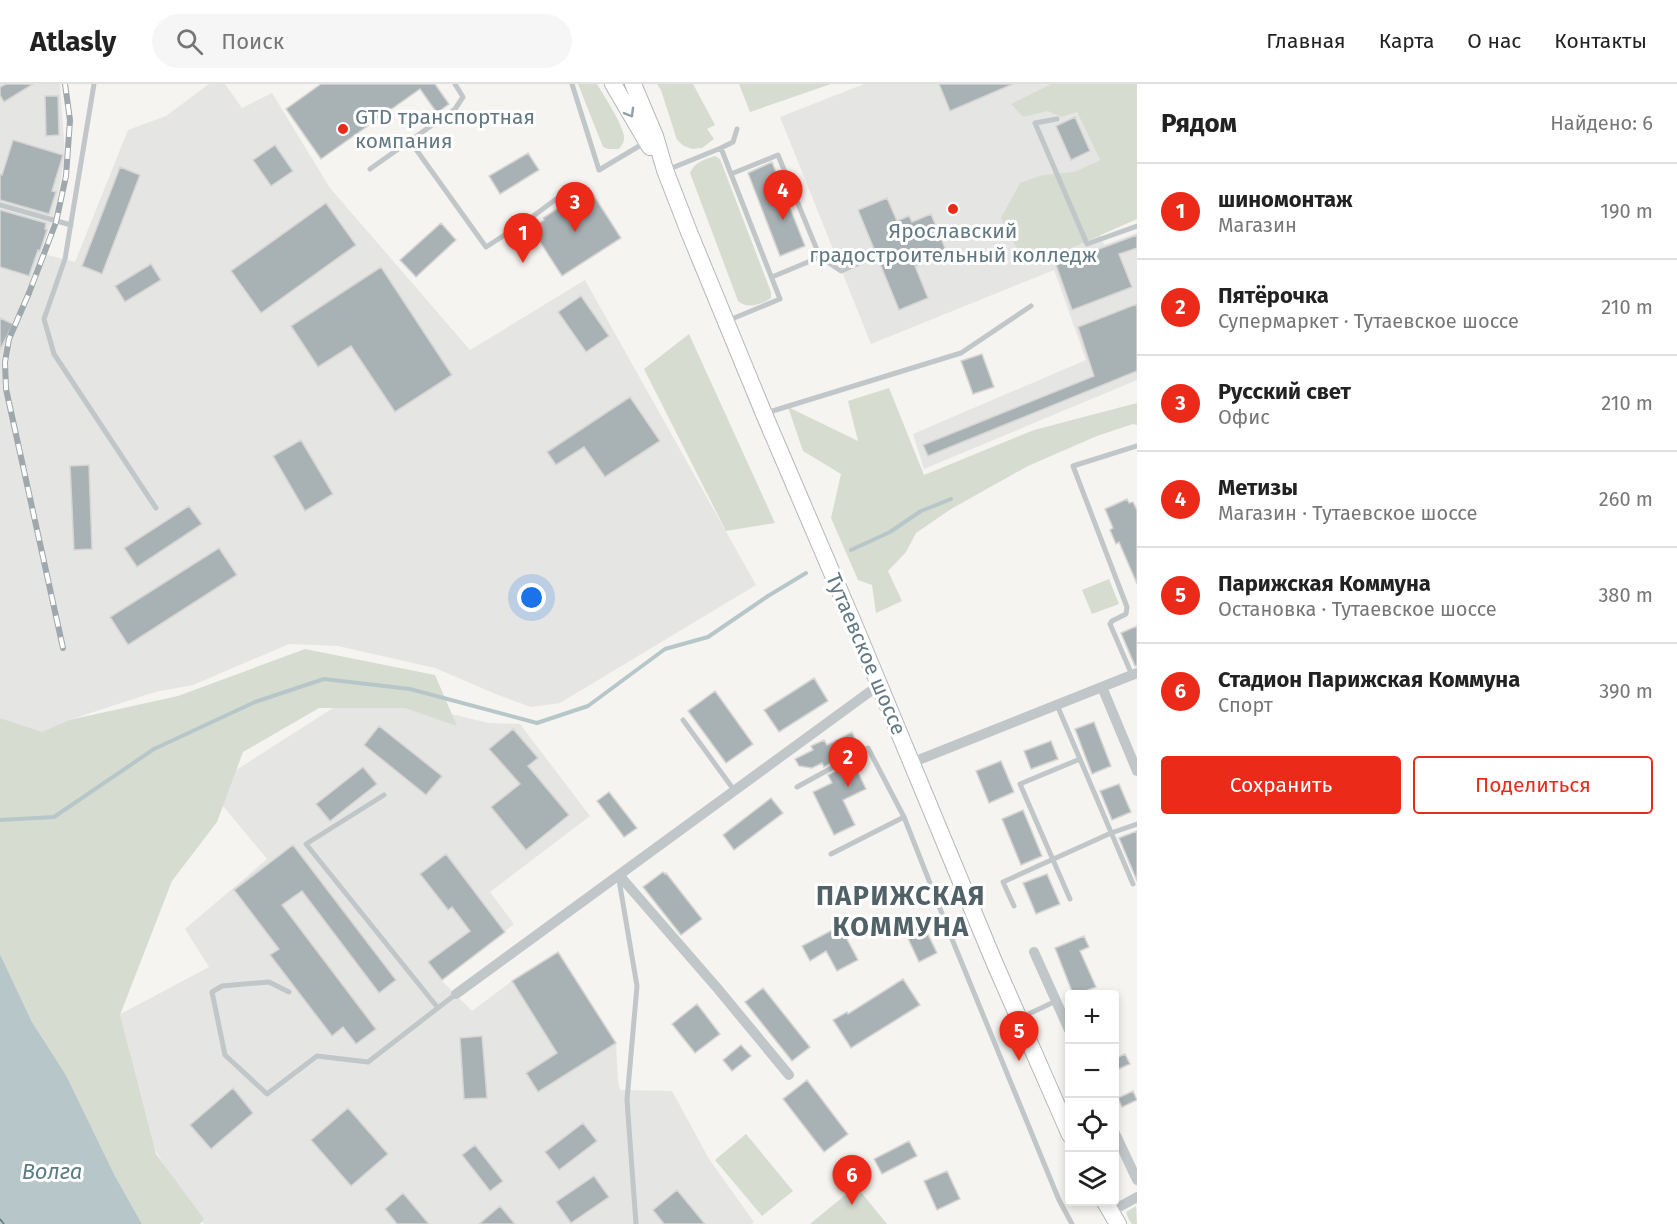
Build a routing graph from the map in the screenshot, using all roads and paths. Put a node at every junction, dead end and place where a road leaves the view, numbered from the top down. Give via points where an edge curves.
1 (94, 84) edge
2 (455, 84) edge
3 (572, 84) edge
4 (613, 84) edge
5 (633, 84) edge
6 (1057, 119) dead end
7 (737, 129) dead end
8 (651, 139) junction
9 (410, 141) junction
10 (721, 148) junction
11 (370, 169) dead end
12 (665, 170) junction
13 (731, 174) junction
14 (576, 184) dead end
15 (0, 205) edge
16 (71, 225) junction
17 (1137, 226) edge
18 (820, 257) junction
19 (864, 261) dead end
20 (772, 277) junction
21 (1031, 306) dead end
22 (726, 321) junction
23 (764, 414) junction
24 (1137, 446) edge
25 (156, 508) dead end
26 (1134, 674) edge
27 (879, 685) junction
28 (1102, 687) junction
29 (1057, 705) junction
30 (683, 720) dead end
31 (1080, 759) junction
32 (911, 763) junction
33 (1137, 771) edge
34 (797, 787) dead end
35 (734, 790) junction
36 (384, 795) dead end
37 (904, 817) junction
38 (1137, 824) edge
39 (1111, 833) junction
40 (831, 854) dead end
41 (1053, 859) junction
42 (619, 875) junction
43 (1133, 884) dead end
44 (1070, 899) dead end
45 (1014, 906) dead end
46 (1034, 952) dead end
47 (289, 992) dead end
48 (456, 994) joint
49 (1056, 1001) junction
50 (438, 1008) junction
51 (1019, 1018) junction
52 (1065, 1021) edge
53 (789, 1075) dead end
54 (1065, 1124) edge
55 (1119, 1142) edge
56 (1137, 1180) edge
57 (1137, 1197) edge
58 (1111, 1212) edge
59 (636, 1224) edge
60 (1072, 1224) edge

1 - 16 lane
2 - 9 lane via 463,97 455,109
3 - 8 lane via 598,170
4 -> 8 main road, Тутаевское шоссе
5 - 8 main road, Тутаевское шоссе
6 - 17 lane via 1035,123 1087,244
7 - 10 lane via 733,142
8 - 12 main road, Тутаевское шоссе
9 - 11 lane
9 - 14 lane via 486,247
10 - 12 lane
10 - 13 lane
12 - 22 main road, Тутаевское шоссе
13 - 18 lane via 778,154
13 - 20 lane
15 - 16 lane
16 - 25 lane via 65,259 44,319 54,354
18 - 19 lane via 841,271
18 - 20 lane
20 - 22 lane via 780,299
21 - 23 lane via 961,353
22 - 23 main road, Тутаевское шоссе
23 - 27 main road, Тутаевское шоссе
24 - 26 lane via 1073,466 1128,607 1126,614 1110,626
26 - 28 street
27 - 32 main road, Тутаевское шоссе
27 - 35 street
28 - 29 street
28 - 33 street
29 - 31 lane
29 - 32 street
30 - 35 lane
31 - 39 lane
31 - 41 lane via 1020,784
32 - 51 main road, Тутаевское шоссе
34 - 37 lane via 868,748
35 - 42 street
36 - 50 lane via 306,843
37 - 40 lane
37 - 60 lane
38 - 39 lane
39 - 41 lane
39 - 43 lane
41 - 44 lane
41 - 45 lane via 1003,882
42 - 48 street
42 - 53 street
42 - 59 lane via 637,986 627,1100
46 - 49 street
47 - 50 lane via 269,982 222,986 212,992 225,1055 267,1094 317,1056 368,1062
48 - 50 lane
49 - 51 lane
49 - 52 street
51 - 54 main road, Тутаевское шоссе
55 - 56 street
57 - 58 street

